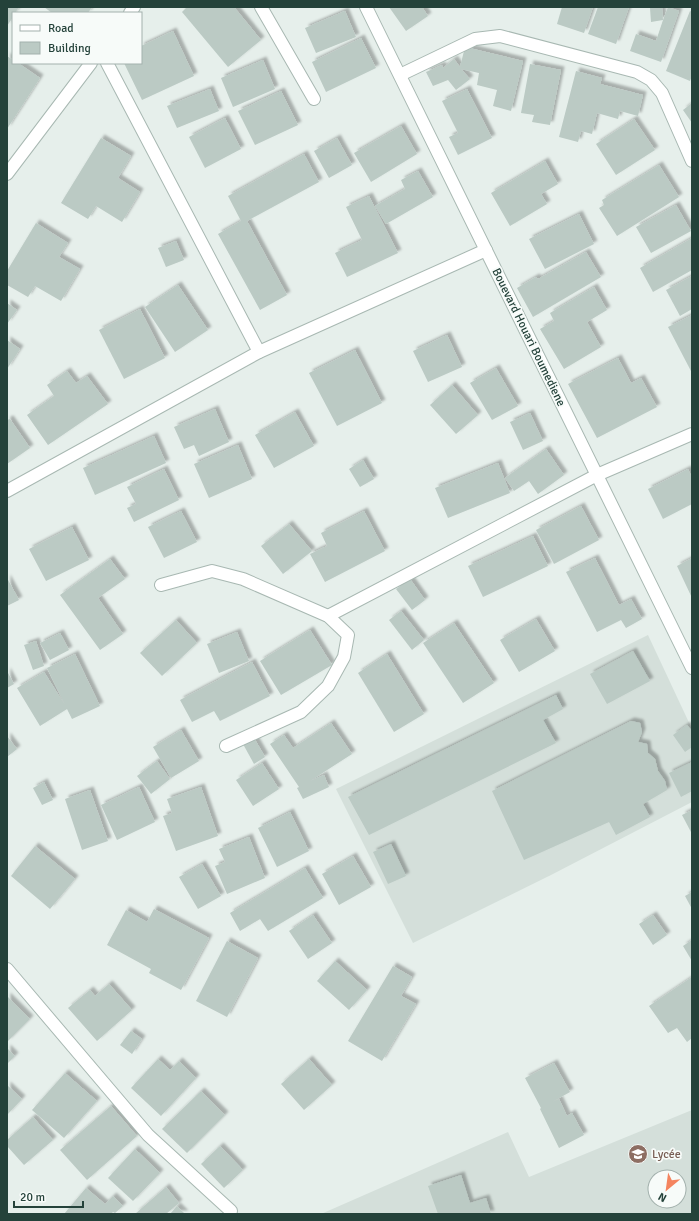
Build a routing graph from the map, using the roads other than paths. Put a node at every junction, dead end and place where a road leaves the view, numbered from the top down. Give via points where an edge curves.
1 (261, 7) edge
2 (366, 7) edge
3 (90, 64) edge
4 (108, 64) edge
5 (400, 75) junction
6 (314, 99) dead end
7 (692, 161) edge
8 (7, 174) edge
9 (486, 250) junction
10 (259, 352) junction
11 (692, 434) edge
12 (597, 475) junction
13 (7, 491) edge
14 (161, 585) dead end
15 (328, 616) junction
16 (692, 668) edge
17 (226, 746) dead end
18 (7, 969) edge
19 (231, 1211) dead end

1 - 6 street
2 - 5 street, Bouevard Houari Boumediene
3 - 8 street
4 - 10 street
5 - 7 street via 474,39 500,36 637,72 651,80 662,93
5 - 9 street, Bouevard Houari Boumediene
9 - 10 street
9 - 12 street, Bouevard Houari Boumediene
10 - 13 street
11 - 12 street
12 - 15 street
12 - 16 street, Bouevard Houari Boumediene
14 - 15 street via 212,571 243,579
15 - 17 street via 348,634 344,657 328,686 301,712
18 - 19 street via 148,1135

